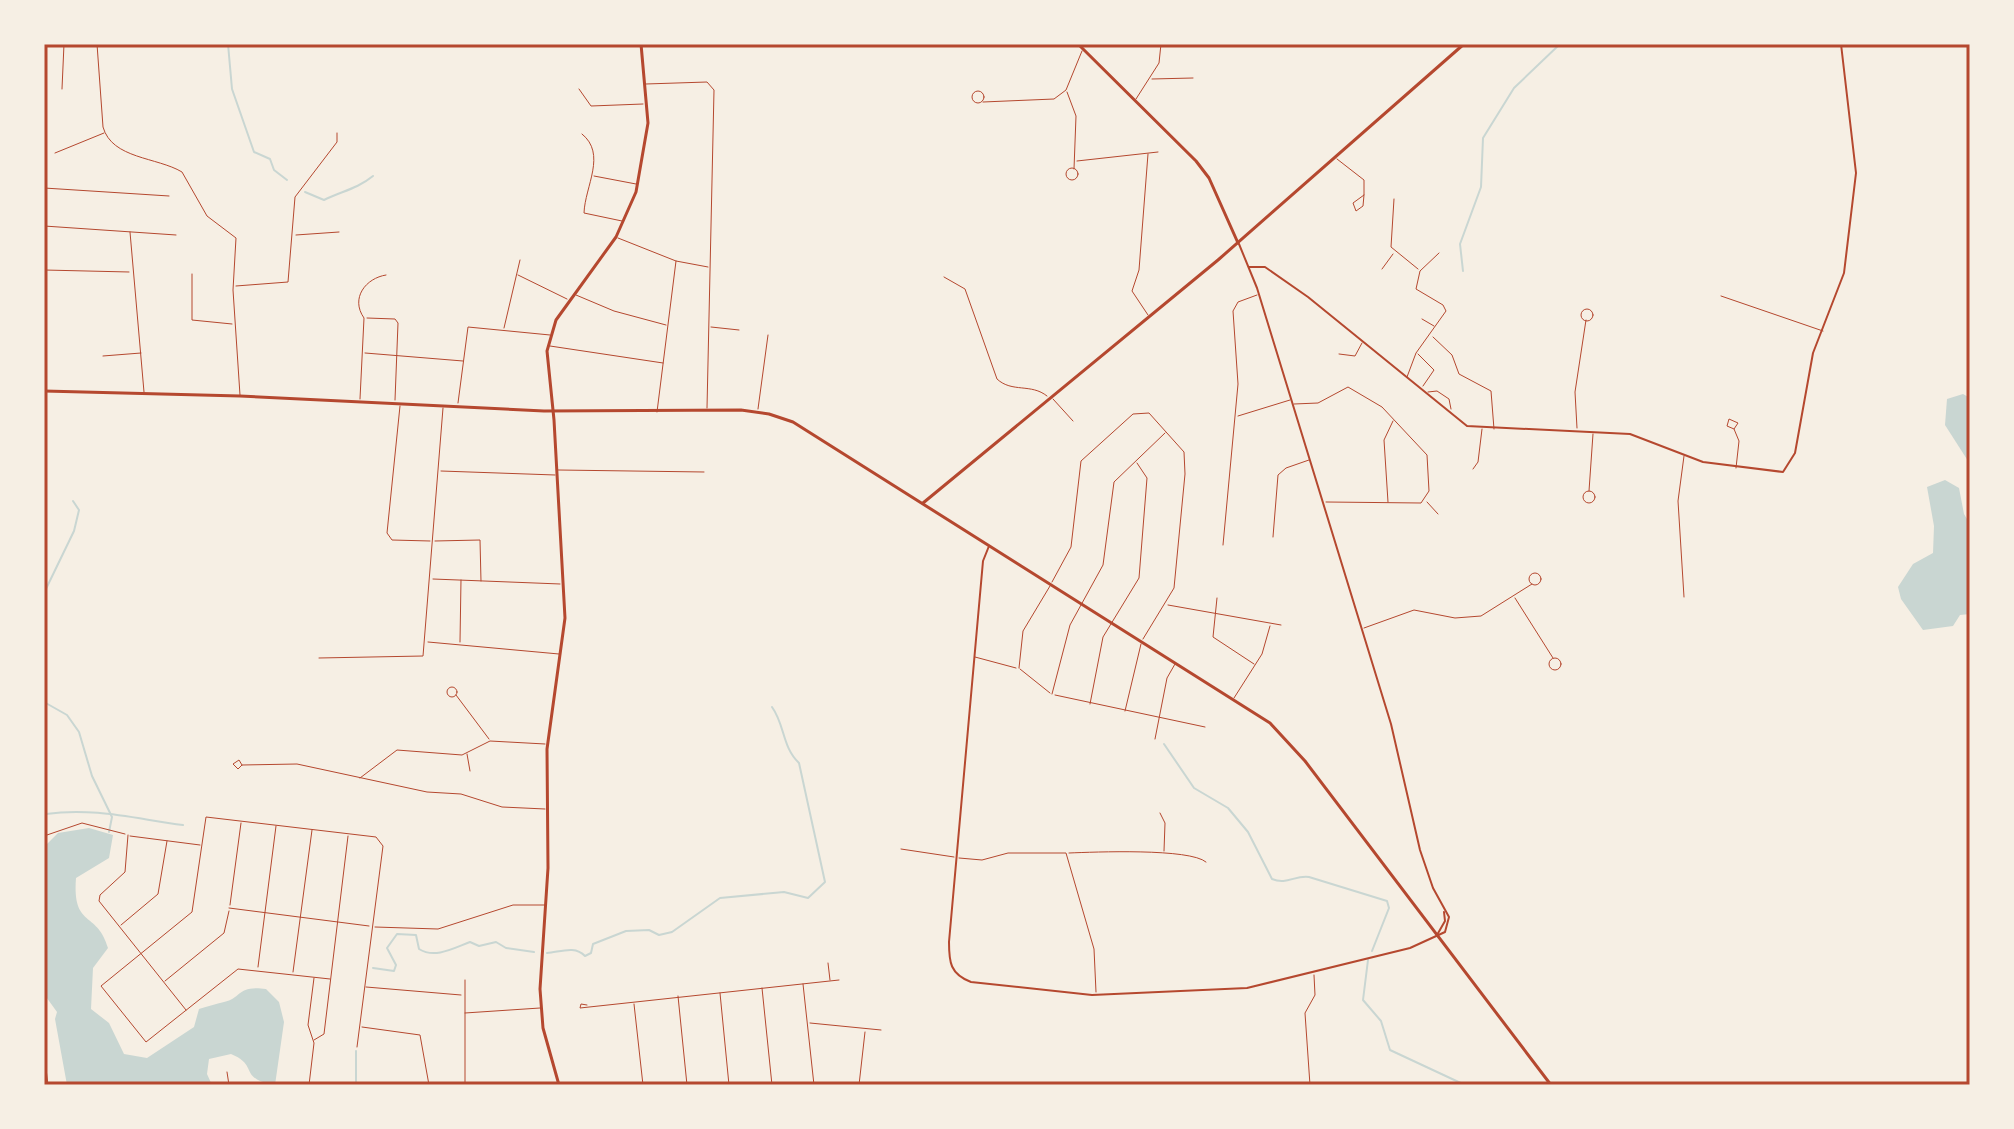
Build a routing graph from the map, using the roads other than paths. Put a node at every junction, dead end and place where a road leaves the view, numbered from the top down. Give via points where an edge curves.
1 (64, 44) edge
2 (97, 44) edge
3 (641, 44) edge
4 (1078, 44) edge
5 (1161, 44) edge
6 (1464, 44) edge
7 (1841, 44) edge
8 (1083, 50) junction
9 (1193, 78) dead end
10 (1149, 79) junction
11 (645, 84) junction
12 (62, 89) dead end
13 (579, 89) dead end
14 (1066, 90) junction
15 (1134, 101) junction
16 (983, 102) dead end
17 (647, 104) junction
18 (105, 133) junction
19 (337, 133) dead end
20 (582, 134) dead end
21 (1158, 152) dead end
22 (55, 153) dead end
23 (1148, 154) junction
24 (1335, 157) junction
25 (1077, 161) junction
26 (1074, 169) dead end
27 (591, 176) junction
28 (638, 185) junction
29 (44, 188) edge
30 (1364, 195) dead end
31 (169, 196) dead end
32 (1390, 198) dead end
33 (1394, 199) junction
34 (1399, 199) dead end
35 (624, 222) junction
36 (44, 226) edge
37 (130, 232) junction
38 (339, 232) dead end
39 (176, 235) dead end
40 (294, 235) junction
41 (616, 237) junction
42 (1238, 243) junction
43 (1394, 252) junction
44 (1439, 253) dead end
45 (520, 260) dead end
46 (676, 261) junction
47 (710, 268) junction
48 (1248, 268) junction
49 (1382, 269) dead end
50 (44, 270) edge
51 (1420, 271) junction
52 (133, 272) junction
53 (192, 274) dead end
54 (516, 274) junction
55 (386, 275) dead end
56 (944, 277) dead end
57 (233, 286) junction
58 (574, 294) junction
59 (1259, 295) junction
60 (1721, 296) dead end
61 (569, 300) junction
62 (1148, 315) junction
63 (364, 318) junction
64 (1422, 319) dead end
65 (1586, 320) dead end
66 (235, 324) junction
67 (668, 325) junction
68 (708, 327) junction
69 (1437, 327) junction
70 (503, 330) junction
71 (739, 330) dead end
72 (1823, 331) junction
73 (550, 335) junction
74 (768, 335) dead end
75 (1431, 336) junction
76 (1363, 341) junction
77 (547, 346) junction
78 (141, 353) junction
79 (363, 353) junction
80 (1416, 353) junction
81 (1339, 354) dead end
82 (397, 355) junction
83 (103, 356) dead end
84 (463, 361) junction
85 (663, 363) junction
86 (1406, 378) junction
87 (1420, 389) junction
88 (44, 391) edge
89 (1426, 394) junction
90 (144, 395) junction
91 (240, 396) junction
92 (1049, 397) junction
93 (360, 401) junction
94 (1292, 402) junction
95 (397, 403) junction
96 (443, 405) junction
97 (458, 406) junction
98 (553, 410) junction
99 (707, 411) junction
100 (757, 411) junction
101 (657, 412) junction
102 (1449, 413) junction
103 (1235, 416) junction
104 (1394, 419) junction
105 (1073, 421) dead end
106 (1482, 429) junction
107 (1494, 429) junction
108 (1734, 429) dead end
109 (1167, 431) junction
110 (1577, 431) junction
111 (1593, 431) junction
112 (1685, 454) junction
113 (1310, 460) junction
114 (1135, 461) junction
115 (1736, 468) junction
116 (1473, 469) dead end
117 (438, 471) junction
118 (556, 472) junction
119 (704, 472) dead end
120 (1589, 491) dead end
121 (1425, 500) junction
122 (1323, 502) junction
123 (923, 503) junction
124 (1388, 503) junction
125 (1438, 514) dead end
126 (1273, 537) dead end
127 (433, 541) junction
128 (989, 545) junction
129 (1223, 545) dead end
130 (430, 579) junction
131 (461, 580) junction
132 (481, 581) junction
133 (563, 584) junction
134 (1051, 584) junction
135 (1532, 584) dead end
136 (1514, 596) junction
137 (1684, 597) dead end
138 (1217, 598) dead end
139 (1082, 603) junction
140 (1165, 604) junction
141 (1214, 613) junction
142 (1112, 622) junction
143 (1270, 623) junction
144 (1281, 625) dead end
145 (1362, 629) junction
146 (1143, 641) junction
147 (426, 642) junction
148 (460, 645) junction
149 (561, 654) junction
150 (975, 657) junction
151 (319, 658) dead end
152 (1553, 658) dead end
153 (1176, 662) junction
154 (1254, 664) junction
155 (1019, 668) junction
156 (1052, 694) junction
157 (456, 695) dead end
158 (1234, 698) junction
159 (1090, 704) junction
160 (1125, 711) junction
161 (1159, 718) junction
162 (1205, 727) dead end
163 (1155, 739) dead end
164 (490, 741) junction
165 (547, 745) junction
166 (467, 754) junction
167 (242, 765) dead end
168 (470, 771) dead end
169 (360, 778) junction
170 (547, 808) junction
171 (1160, 813) dead end
172 (241, 821) junction
173 (44, 823) edge
174 (276, 825) junction
175 (312, 829) junction
176 (348, 834) junction
177 (128, 835) junction
178 (45, 836) edge
179 (167, 841) junction
180 (201, 845) junction
181 (901, 849) dead end
182 (1066, 853) junction
183 (1164, 854) junction
184 (957, 857) junction
185 (1206, 862) dead end
186 (546, 905) junction
187 (229, 908) junction
188 (265, 913) junction
189 (300, 917) junction
190 (337, 922) junction
191 (119, 926) junction
192 (372, 926) junction
193 (1437, 936) junction
194 (141, 954) junction
195 (828, 963) dead end
196 (258, 970) junction
197 (1314, 971) junction
198 (293, 975) junction
199 (314, 977) junction
200 (330, 979) junction
201 (465, 980) dead end
202 (839, 980) dead end
203 (830, 981) junction
204 (163, 982) junction
205 (803, 984) junction
206 (364, 987) junction
207 (762, 988) junction
208 (720, 993) junction
209 (1096, 995) junction
210 (464, 996) junction
211 (678, 996) junction
212 (634, 1001) junction
213 (587, 1005) dead end
214 (541, 1008) junction
215 (186, 1010) junction
216 (463, 1013) junction
217 (808, 1023) junction
218 (359, 1026) junction
219 (865, 1030) junction
220 (881, 1030) dead end
221 (314, 1040) junction
222 (357, 1047) dead end
223 (44, 1052) edge
224 (227, 1072) dead end
225 (46, 1079) edge
226 (48, 1085) edge
227 (229, 1085) edge
228 (309, 1085) edge
229 (429, 1085) edge
230 (465, 1085) edge
231 (559, 1085) edge
232 (643, 1085) edge
233 (687, 1085) edge
234 (729, 1085) edge
235 (772, 1085) edge
236 (814, 1085) edge
237 (859, 1085) edge
238 (1310, 1085) edge
239 (1551, 1085) edge

1 - 12 street
2 - 18 street
3 - 11 main road
4 - 8 main road
5 - 10 street via 1159,63
6 - 24 main road
7 - 72 street via 1856,173 1844,273
8 - 14 street
8 - 15 main road
9 - 10 street
10 - 15 street
11 - 17 main road
11 - 47 street via 713,86
13 - 17 street via 591,106
14 - 16 street via 1047,101
14 - 25 street via 1076,110
15 - 42 main road via 1202,168
17 - 28 main road
18 - 22 street
18 - 57 street via 118,148 185,174 207,216 235,236
19 - 40 street via 337,142 295,197
20 - 27 street via 595,148
21 - 23 street
23 - 25 street
23 - 62 street via 1139,270 1132,291
24 - 30 street via 1364,180
24 - 42 main road
25 - 26 street
27 - 28 street
27 - 35 street via 584,213
28 - 35 main road
29 - 31 street
32 - 33 street
33 - 34 street
33 - 43 street
35 - 41 main road
36 - 37 street
37 - 39 street
37 - 52 street
38 - 40 street
40 - 57 street via 288,282
41 - 46 street
41 - 58 main road
42 - 48 street
42 - 62 main road
43 - 49 street
43 - 51 street
44 - 51 street
45 - 54 street
46 - 47 street
46 - 67 street
47 - 68 street
48 - 59 street
48 - 76 street via 1265,267
50 - 52 street
51 - 69 street via 1417,292 1446,308
52 - 78 street
53 - 66 street via 192,320
54 - 61 street
54 - 70 street
55 - 63 street via 363,287
56 - 92 street via 965,289 997,379
57 - 66 street
58 - 61 main road
58 - 67 street via 597,306
59 - 94 street
59 - 103 street via 1234,308
60 - 72 street
61 - 73 main road
62 - 92 main road
63 - 79 street
63 - 82 street via 398,321
64 - 69 street
65 - 110 street via 1575,392
66 - 91 street
67 - 85 street
68 - 71 street
68 - 99 street
69 - 75 street
70 - 73 street
70 - 84 street via 468,327
72 - 115 street via 1813,353 1795,453 1783,472
73 - 77 main road
74 - 100 street
75 - 80 street
75 - 107 street via 1452,355 1459,374 1491,391
76 - 81 street via 1355,356
76 - 86 street
77 - 85 street
77 - 98 main road
78 - 83 street
78 - 90 street
79 - 82 street
79 - 93 street
80 - 86 street
80 - 87 street via 1434,370
82 - 84 street
82 - 95 street
84 - 97 street
85 - 101 street
86 - 87 street
87 - 89 street
88 - 90 main road
89 - 102 street
89 - 102 street via 1437,391 1449,399
90 - 91 main road
91 - 93 main road
92 - 105 street
92 - 123 main road
93 - 95 main road
94 - 103 street
94 - 104 street via 1318,403 1348,387
94 - 113 street
95 - 96 main road
95 - 127 street via 387,533 392,540
96 - 97 main road
96 - 117 street
97 - 98 main road
98 - 101 main road
98 - 118 main road
99 - 100 main road
99 - 101 main road
100 - 123 main road via 798,425
102 - 106 street
103 - 129 street
104 - 121 street via 1427,455
104 - 124 street via 1384,440
106 - 107 street
106 - 116 street
107 - 110 street
108 - 115 street via 1739,441
109 - 114 street
109 - 134 street via 1149,413 1139,411 1081,461 1071,547
109 - 140 street via 1184,452 1185,474 1176,578
110 - 111 street
111 - 112 street via 1639,436
111 - 120 street
112 - 115 street
112 - 137 street via 1678,501
113 - 122 street
113 - 126 street via 1278,475
114 - 139 street via 1114,482 1103,565
114 - 142 street via 1147,478 1141,565 1139,578
117 - 118 street
117 - 127 street
118 - 119 street
118 - 133 main road
121 - 124 street
121 - 125 street
122 - 124 street
122 - 145 street
123 - 128 main road
127 - 130 street
127 - 132 street via 480,540
128 - 134 main road
128 - 150 street
130 - 131 street
130 - 147 street
131 - 132 street
131 - 148 street
132 - 133 street
133 - 149 main road
134 - 139 main road
134 - 155 street via 1023,631
135 - 136 street
136 - 145 street via 1481,616 1455,618 1414,610
136 - 152 street
138 - 141 street
139 - 142 main road
139 - 156 street via 1070,625
140 - 141 street
140 - 146 street
141 - 143 street
141 - 154 street via 1213,637
142 - 146 main road
142 - 159 street via 1103,637
143 - 144 street
143 - 154 street via 1268,641
145 - 193 street via 1420,850 1444,911
146 - 153 main road
146 - 160 street
147 - 148 street
147 - 151 street via 418,658
148 - 149 street
149 - 165 main road
150 - 155 street
150 - 184 street
153 - 158 main road
153 - 161 street
154 - 158 street
155 - 156 street
156 - 159 street
157 - 164 street
158 - 193 main road via 1296,749
159 - 160 street
160 - 161 street
161 - 162 street
161 - 163 street
164 - 165 street
164 - 166 street
165 - 170 main road
166 - 168 street
166 - 169 street via 397,750
167 - 169 street via 297,764
169 - 170 street via 461,794 502,807
170 - 186 main road
171 - 183 street via 1165,823
172 - 174 street
172 - 180 street via 206,817
172 - 187 street
173 - 178 street
174 - 175 street
174 - 188 street
175 - 176 street
175 - 189 street
176 - 190 street
176 - 192 street via 381,840
177 - 178 street via 80,823
177 - 179 street
177 - 191 street via 124,874 99,899
179 - 180 street
179 - 191 street via 158,894
180 - 194 street via 192,912
181 - 184 street
182 - 183 street
182 - 184 street
182 - 209 street via 1094,949
183 - 185 street via 1198,856
184 - 209 street via 949,954 954,972 971,982
186 - 192 street via 513,905 435,930
186 - 214 main road
187 - 188 street
187 - 204 street via 224,933
188 - 189 street
188 - 196 street
189 - 190 street
189 - 198 street
190 - 192 street
190 - 200 street
191 - 194 street
192 - 206 street
193 - 197 street via 1410,948
193 - 239 main road
194 - 204 street
194 - 215 street via 101,986 146,1042
195 - 203 street
196 - 198 street
196 - 215 street via 237,969
197 - 209 street via 1247,988
197 - 238 street via 1315,995 1305,1013
198 - 199 street
199 - 200 street
199 - 221 street via 308,1023
200 - 221 street via 324,1036
201 - 210 street
202 - 203 street
203 - 205 street
204 - 215 street
205 - 207 street
205 - 217 street
206 - 210 street
206 - 218 street
207 - 208 street
207 - 235 street
208 - 211 street
208 - 234 street
210 - 216 street
211 - 212 street
211 - 233 street
212 - 213 street
212 - 232 street
214 - 216 street
214 - 231 main road
216 - 230 street
217 - 219 street
217 - 236 street
218 - 222 street
218 - 229 street via 418,1033
219 - 220 street
219 - 237 street
221 - 228 street
223 - 225 street
224 - 227 street
225 - 226 street

